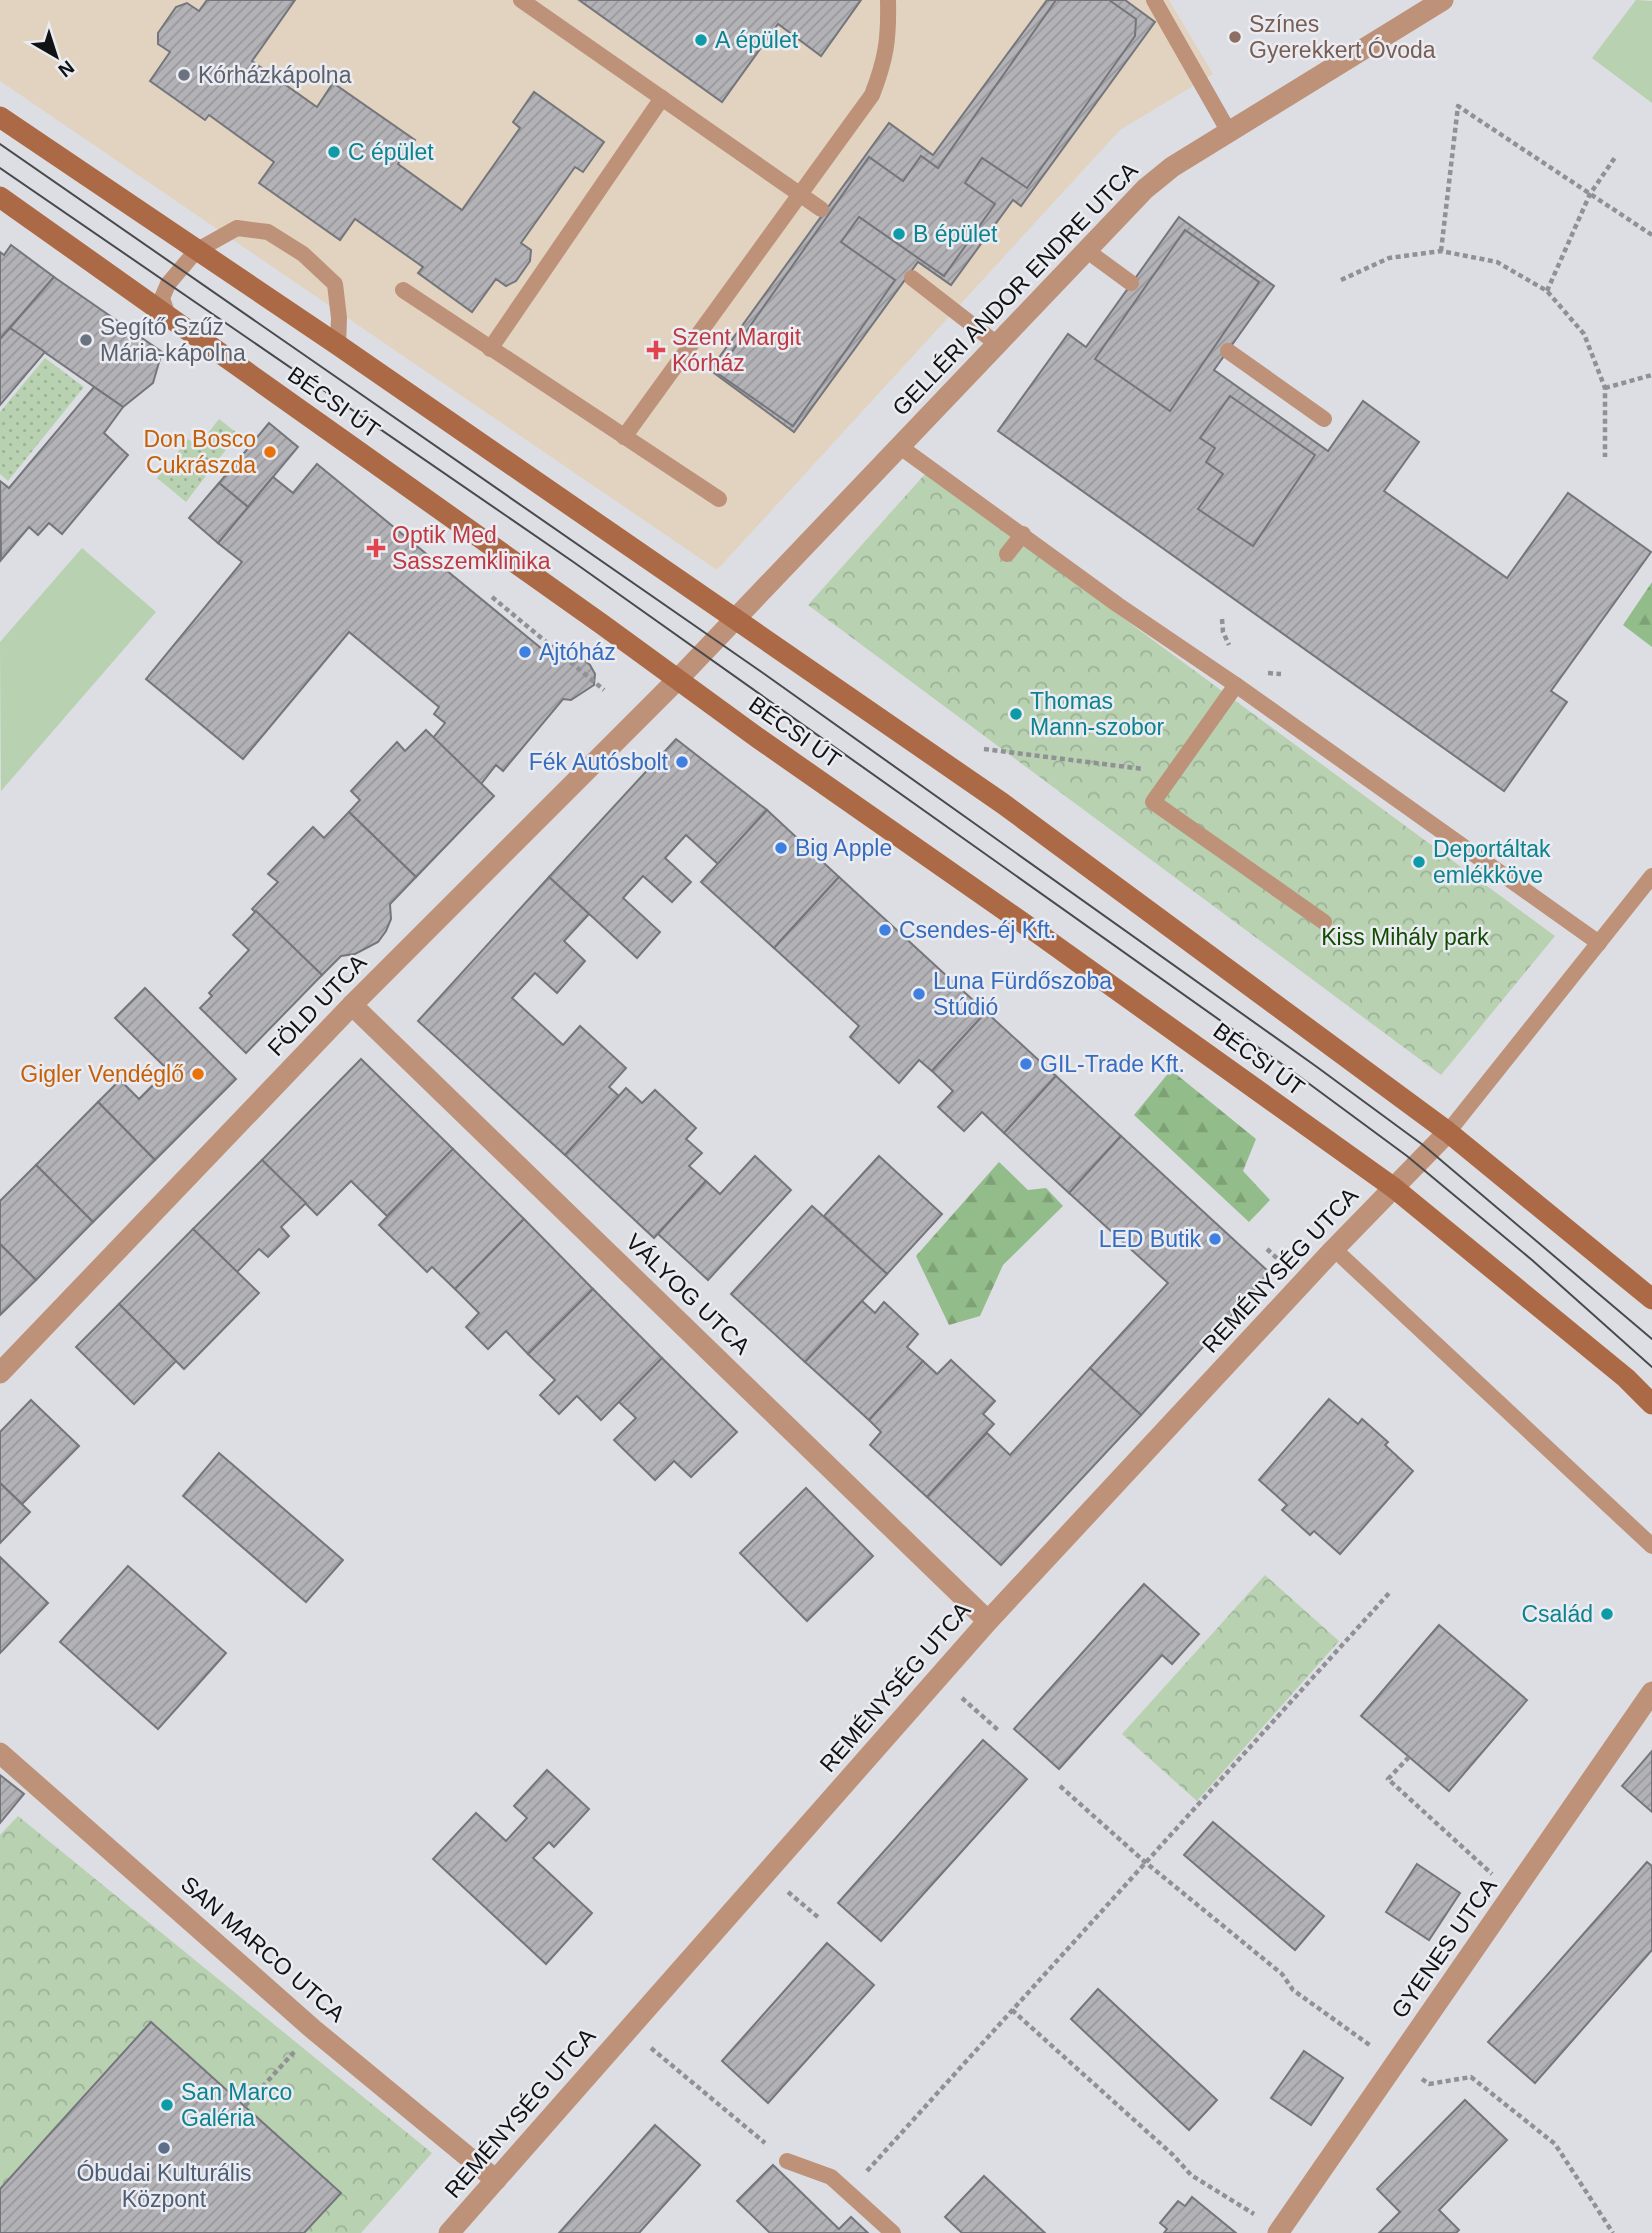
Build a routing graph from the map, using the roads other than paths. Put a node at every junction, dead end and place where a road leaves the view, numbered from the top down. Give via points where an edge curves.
1 (521, 0) edge
2 (888, 0) edge
3 (1154, 0) edge
4 (1443, 0) edge
5 (662, 98) junction
6 (0, 117) edge
7 (1229, 132) junction
8 (800, 194) junction
9 (0, 197) edge
10 (821, 209) dead end
11 (1087, 250) junction
12 (196, 251) junction
13 (912, 278) dead end
14 (1131, 283) dead end
15 (403, 290) dead end
16 (168, 316) junction
17 (997, 344) junction
18 (338, 345) junction
19 (490, 349) junction
20 (1228, 351) dead end
21 (1324, 419) dead end
22 (624, 437) junction
23 (899, 446) junction
24 (719, 499) dead end
25 (1023, 534) junction
26 (1007, 554) dead end
27 (734, 619) junction
28 (678, 679) junction
29 (1236, 685) junction
30 (1652, 876) edge
31 (1324, 922) dead end
32 (1599, 943) junction
33 (352, 1005) junction
34 (1448, 1132) junction
35 (1394, 1188) junction
36 (1334, 1249) junction
37 (1652, 1299) edge
38 (0, 1373) edge
39 (1652, 1404) edge
40 (1652, 1546) edge
41 (988, 1621) junction
42 (1652, 1692) edge
43 (0, 1753) edge
44 (787, 2161) road end
45 (496, 2180) junction
46 (1279, 2232) edge
47 (449, 2233) edge
48 (893, 2233) edge

1 - 5 lane
2 - 8 lane via 889,36 872,95
3 - 7 lane
4 - 7 street, GELLÉRI ANDOR ENDRE UTCA
5 - 8 lane
5 - 19 lane
6 - 12 main road
7 - 11 street, GELLÉRI ANDOR ENDRE UTCA via 1145,189
8 - 10 lane
8 - 22 lane
9 - 16 main road, BÉCSI ÚT
11 - 14 lane
11 - 17 street, GELLÉRI ANDOR ENDRE UTCA
12 - 16 lane via 168,284 162,298
12 - 18 main road
12 - 18 lane via 237,228 268,232 303,254 335,284
13 - 17 lane
15 - 19 lane
16 - 28 main road, BÉCSI ÚT
17 - 23 street, GELLÉRI ANDOR ENDRE UTCA
18 - 27 main road
19 - 22 lane
20 - 21 lane
22 - 24 lane
23 - 25 lane
23 - 27 street, GELLÉRI ANDOR ENDRE UTCA
25 - 26 lane
25 - 29 lane
27 - 28 street, GELLÉRI ANDOR ENDRE UTCA
27 - 34 main road via 1002,803
28 - 33 street, FÖLD UTCA
28 - 35 main road, BÉCSI ÚT
29 - 31 lane via 1153,802
29 - 32 lane
30 - 32 lane
32 - 34 lane
33 - 38 street, FÖLD UTCA
33 - 41 street, VÁLYOG UTCA
34 - 35 street
34 - 37 main road
35 - 36 street, REMÉNYSÉG UTCA
35 - 39 main road, BÉCSI ÚT
36 - 40 lane
36 - 41 street, REMÉNYSÉG UTCA
41 - 45 street, REMÉNYSÉG UTCA
42 - 46 street, GYENES UTCA
43 - 45 street, SAN MARCO UTCA via 314,2030
44 - 48 lane via 831,2177
45 - 47 street, REMÉNYSÉG UTCA

